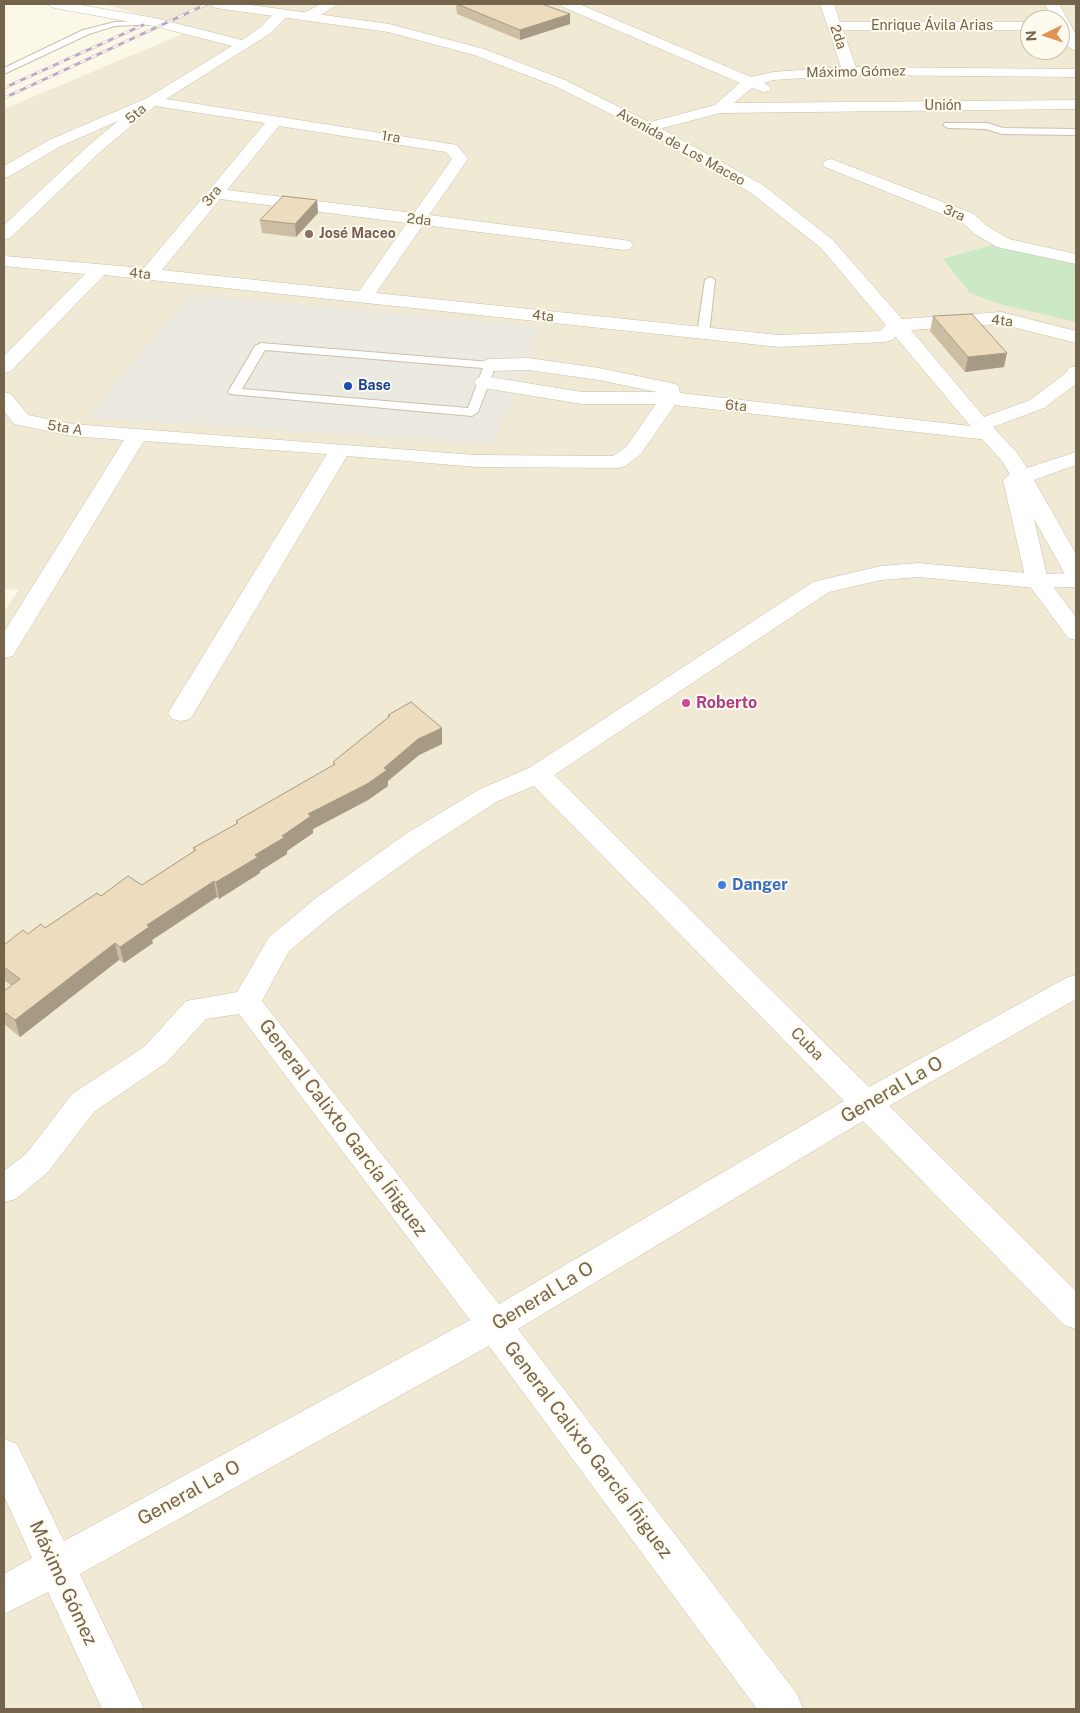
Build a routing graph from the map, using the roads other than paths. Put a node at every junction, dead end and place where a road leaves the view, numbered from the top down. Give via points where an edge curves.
1 (54, 4) edge
2 (216, 4) edge
3 (331, 4) edge
4 (568, 4) edge
5 (827, 4) edge
6 (948, 11) dead end
7 (282, 13) junction
8 (309, 16) junction
9 (155, 22) junction
10 (834, 26) junction
11 (955, 26) junction
12 (1020, 26) edge
13 (1070, 33) edge
14 (244, 45) junction
15 (1076, 47) edge
16 (4, 71) edge
17 (850, 71) junction
18 (1076, 73) edge
19 (750, 82) junction
20 (152, 100) junction
21 (1076, 105) edge
22 (809, 107) junction
23 (720, 108) junction
24 (276, 120) junction
25 (948, 125) dead end
26 (648, 127) junction
27 (1076, 132) edge
28 (831, 164) dead end
29 (4, 172) edge
30 (214, 193) junction
31 (417, 219) junction
32 (4, 234) edge
33 (624, 245) dead end
34 (1076, 258) edge
35 (4, 262) edge
36 (98, 271) junction
37 (149, 274) junction
38 (710, 280) dead end
39 (364, 297) junction
40 (897, 325) junction
41 (703, 334) junction
42 (1076, 337) edge
43 (4, 367) edge
44 (487, 374) junction
45 (1076, 376) edge
46 (670, 394) junction
47 (4, 398) edge
48 (984, 430) junction
49 (137, 436) junction
50 (341, 449) junction
51 (1071, 462) edge
52 (1019, 478) junction
53 (1076, 574) edge
54 (1076, 580) edge
55 (1037, 581) junction
56 (1076, 633) edge
57 (4, 652) edge
58 (181, 713) dead end
59 (538, 774) junction
60 (1076, 986) edge
61 (246, 1002) junction
62 (867, 1103) junction
63 (4, 1189) edge
64 (1076, 1314) edge
65 (494, 1326) junction
66 (4, 1456) edge
67 (56, 1567) junction
68 (4, 1595) edge
69 (123, 1709) edge
70 (782, 1709) edge

1 - 9 street
2 - 7 street, Avenida de Los Maceo
3 - 8 street
4 - 19 street, Unión
5 - 10 street, 2da
6 - 11 street
7 - 8 street, Avenida de Los Maceo
7 - 14 street, 5ta via 266,30
8 - 26 street, Avenida de Los Maceo via 389,28 479,52 560,83
9 - 14 street
9 - 16 lane via 116,24 86,32
10 - 11 street, Enrique Ávila Arias
10 - 17 street, 2da
11 - 12 street, Enrique Ávila Arias
13 - 15 street
14 - 20 street, 5ta
17 - 18 street, Máximo Gómez
17 - 19 street, Máximo Gómez via 773,76
19 - 22 street, Unión
19 - 23 street, Máximo Gómez
20 - 24 street, 1ra
20 - 29 street via 55,143
20 - 32 street, 5ta
21 - 22 street, Unión
22 - 23 street, Unión
23 - 26 street, Máximo Gómez
24 - 30 street, 3ra
24 - 31 street, 1ra via 451,148 460,159
25 - 27 lane via 987,126 1002,131
26 - 40 street, Avenida de Los Maceo via 757,189 826,244
28 - 34 street, 3ra via 968,218 1003,243
30 - 31 street, 2da
30 - 37 street, 3ra
31 - 33 street, 2da
31 - 39 street, 1ra
35 - 36 street, 4ta
36 - 37 street, 4ta
36 - 43 street
37 - 39 street, 4ta
38 - 41 lane
39 - 41 street, 4ta
40 - 41 street, 4ta via 886,336 779,341
40 - 42 street, 4ta via 1000,318
40 - 48 street, Avenida de Los Maceo
44 - 44 lane via 261,346 234,392 472,412
44 - 46 street, 6ta via 582,398
44 - 46 street, 6ta via 537,365 600,374
45 - 48 street via 1037,404
46 - 48 street, 6ta
46 - 50 street, 5ta A via 633,451 618,462 476,461
47 - 49 street, 5ta A via 21,420 72,430
48 - 52 street, Avenida de Los Maceo
49 - 50 street, 5ta A
49 - 57 street
50 - 58 street
51 - 52 street
52 - 53 street, Avenida de Los Maceo
52 - 55 street, Avenida de Los Maceo
54 - 55 street
55 - 56 street, Avenida de Los Maceo
55 - 59 street via 918,570 881,573 821,587
59 - 61 street via 489,795 414,842 326,904 279,944
59 - 62 street, Cuba
60 - 62 street, General La O
61 - 63 street via 198,1009 156,1054 83,1103 37,1163
61 - 65 street, General Calixto García Íñiguez
62 - 64 street, Cuba
62 - 65 street, General La O
65 - 67 street, General La O
65 - 70 street, General Calixto García Íñiguez
66 - 67 street, Máximo Gómez
67 - 68 street, General La O
67 - 69 street, Máximo Gómez

